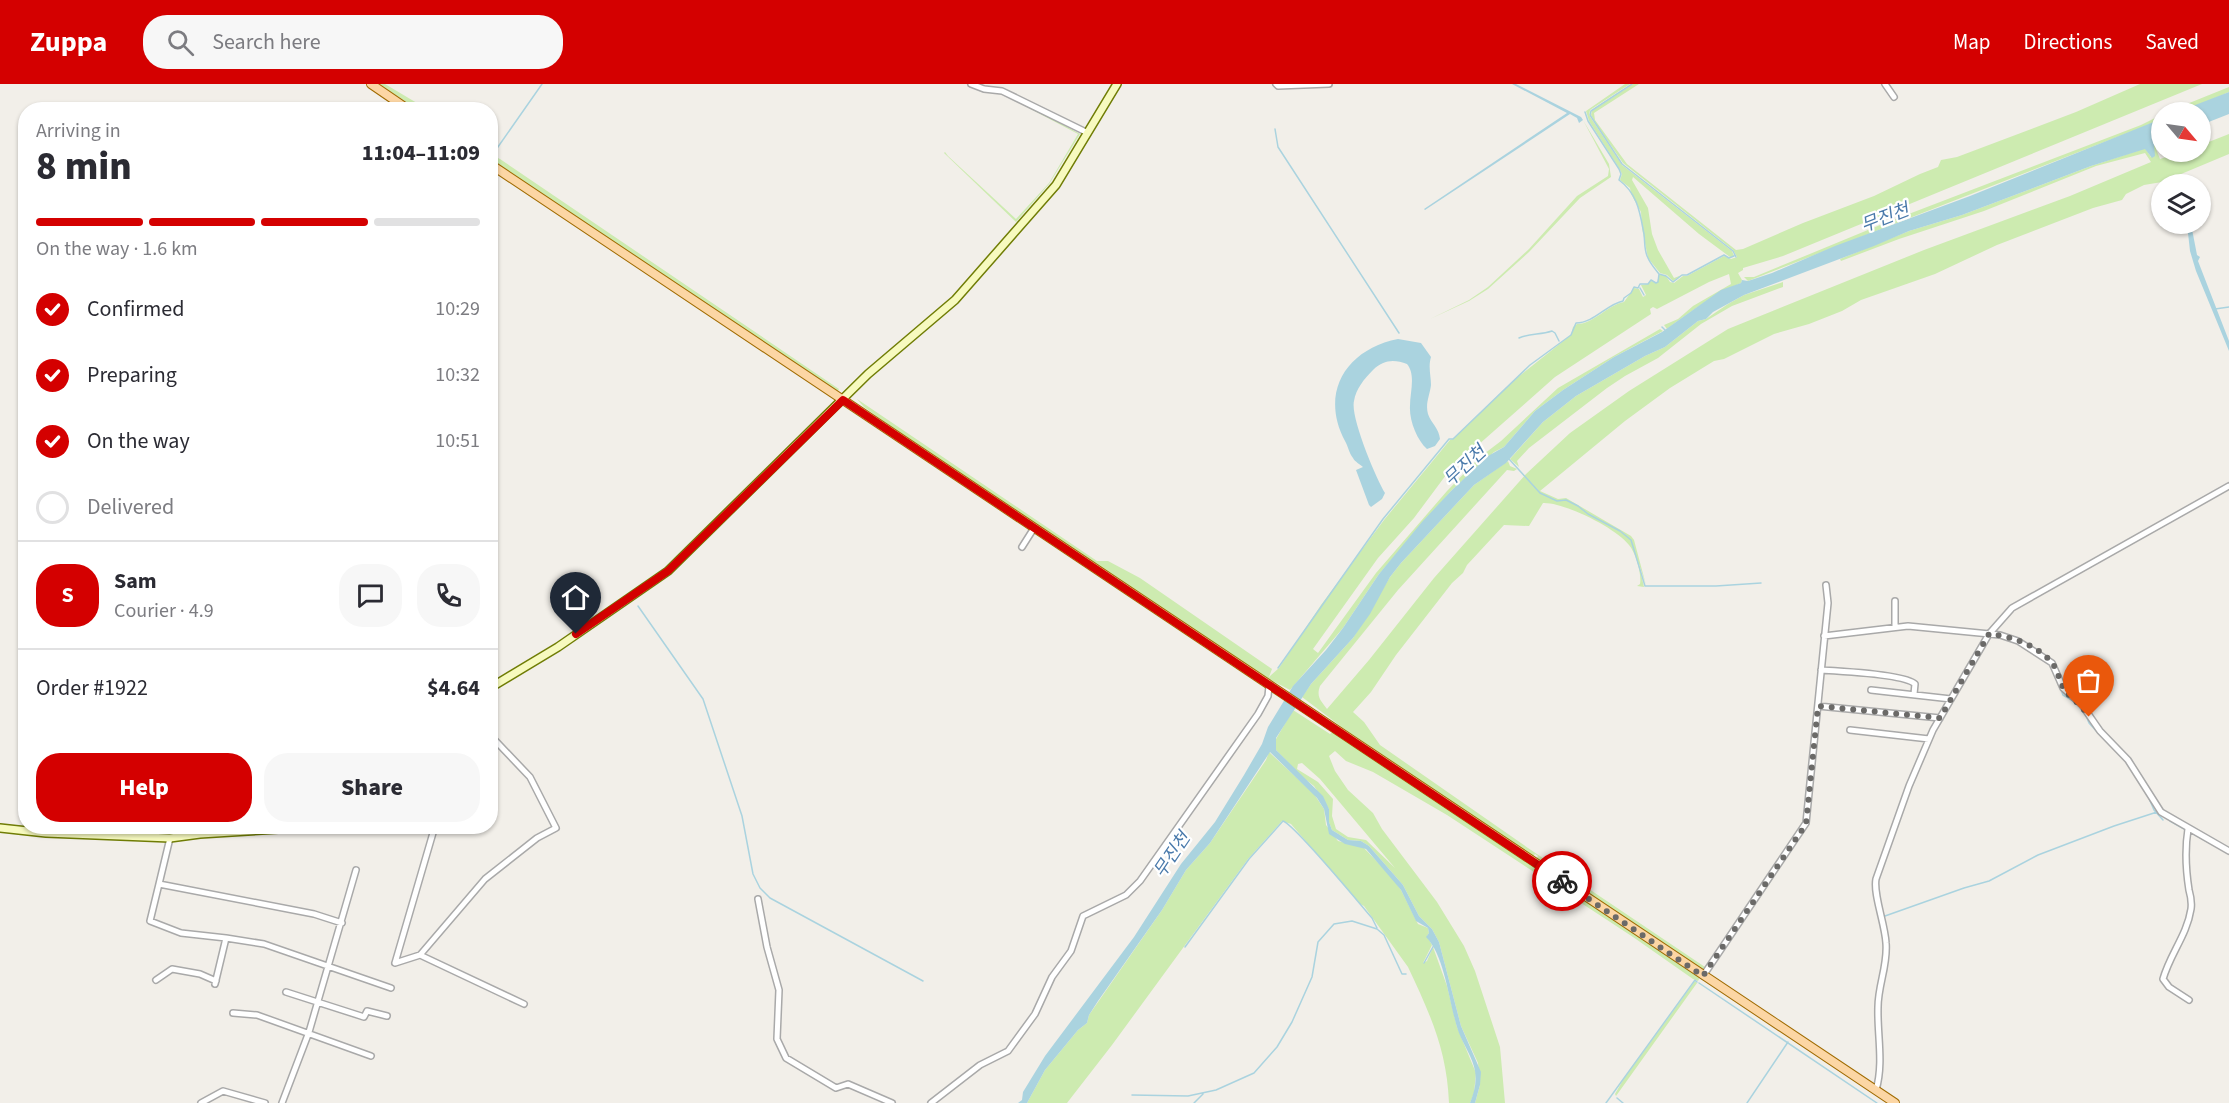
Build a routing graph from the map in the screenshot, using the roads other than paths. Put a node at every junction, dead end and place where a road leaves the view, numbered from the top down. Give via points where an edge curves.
1 (371, 84) edge
2 (971, 84) edge
3 (1117, 84) edge
4 (1276, 84) edge
5 (1329, 84) edge
6 (1885, 84) edge
7 (1894, 97) dead end
8 (397, 102) edge
9 (1088, 133) junction
10 (498, 169) edge
11 (843, 400) junction
12 (2229, 486) edge
13 (1034, 528) junction
14 (1022, 547) dead end
15 (1826, 585) dead end
16 (1895, 601) dead end
17 (1895, 627) junction
18 (1989, 634) junction
19 (1824, 636) junction
20 (1821, 670) junction
21 (498, 683) edge
22 (1273, 688) junction
23 (1871, 690) dead end
24 (1914, 694) junction
25 (1951, 699) junction
26 (1818, 706) junction
27 (1940, 718) junction
28 (1850, 730) dead end
29 (1929, 739) junction
30 (498, 743) edge
31 (0, 828) edge
32 (2188, 829) junction
33 (18, 830) edge
34 (71, 834) edge
35 (200, 834) edge
36 (433, 834) edge
37 (170, 838) junction
38 (2229, 851) edge
39 (356, 870) dead end
40 (159, 884) junction
41 (758, 899) dead end
42 (342, 923) junction
43 (226, 938) junction
44 (420, 955) junction
45 (329, 968) junction
46 (1703, 976) junction
47 (156, 980) dead end
48 (391, 988) dead end
49 (286, 992) dead end
50 (2189, 1000) dead end
51 (319, 1002) junction
52 (524, 1004) dead end
53 (233, 1013) dead end
54 (387, 1016) dead end
55 (309, 1033) junction
56 (371, 1056) dead end
57 (1876, 1090) junction
58 (201, 1103) edge
59 (265, 1103) edge
60 (282, 1103) edge
61 (892, 1103) edge
62 (931, 1103) edge
63 (1895, 1103) edge

1 - 8 main road
2 - 9 street via 1002,91
3 - 9 main road
4 - 5 street
6 - 7 street
9 - 11 main road via 1056,185 955,300
10 - 11 main road
11 - 13 main road
11 - 21 main road via 668,571
12 - 18 street via 2012,608
13 - 14 street
13 - 22 main road
15 - 19 street
16 - 17 street
17 - 18 street
17 - 19 street
18 - 25 street
18 - 32 street via 2018,640 2048,658 2064,688 2128,759 2155,805
19 - 20 street
20 - 24 street via 1911,681 1915,684
20 - 26 street
22 - 46 main road
22 - 62 street via 1140,880 1126,895 1083,916 1071,951 1052,977 1035,1014 1008,1051 980,1065
23 - 24 street
24 - 25 street
25 - 27 street
26 - 27 street
26 - 46 street via 1806,824
27 - 29 street
28 - 29 street
29 - 57 street via 1875,884 1887,959 1878,1008
30 - 44 street via 530,777 556,828 537,838 486,879
31 - 33 main road
32 - 38 street
32 - 50 street via 2190,912 2163,979
34 - 37 main road
35 - 37 main road
36 - 44 street via 395,963
37 - 40 street
39 - 42 street
40 - 42 street via 315,914
40 - 43 street via 150,921 181,933
41 - 61 street via 779,990 777,1039 786,1058 836,1088 848,1084
42 - 45 street
43 - 45 street via 264,944
43 - 47 street via 215,982 200,974 172,969
44 - 52 street
45 - 48 street
45 - 51 street
46 - 57 main road
49 - 51 street
51 - 54 street via 364,1017 367,1011
51 - 55 street
53 - 55 street via 257,1015
55 - 56 street
55 - 60 street
57 - 63 main road
58 - 59 street via 223,1091

